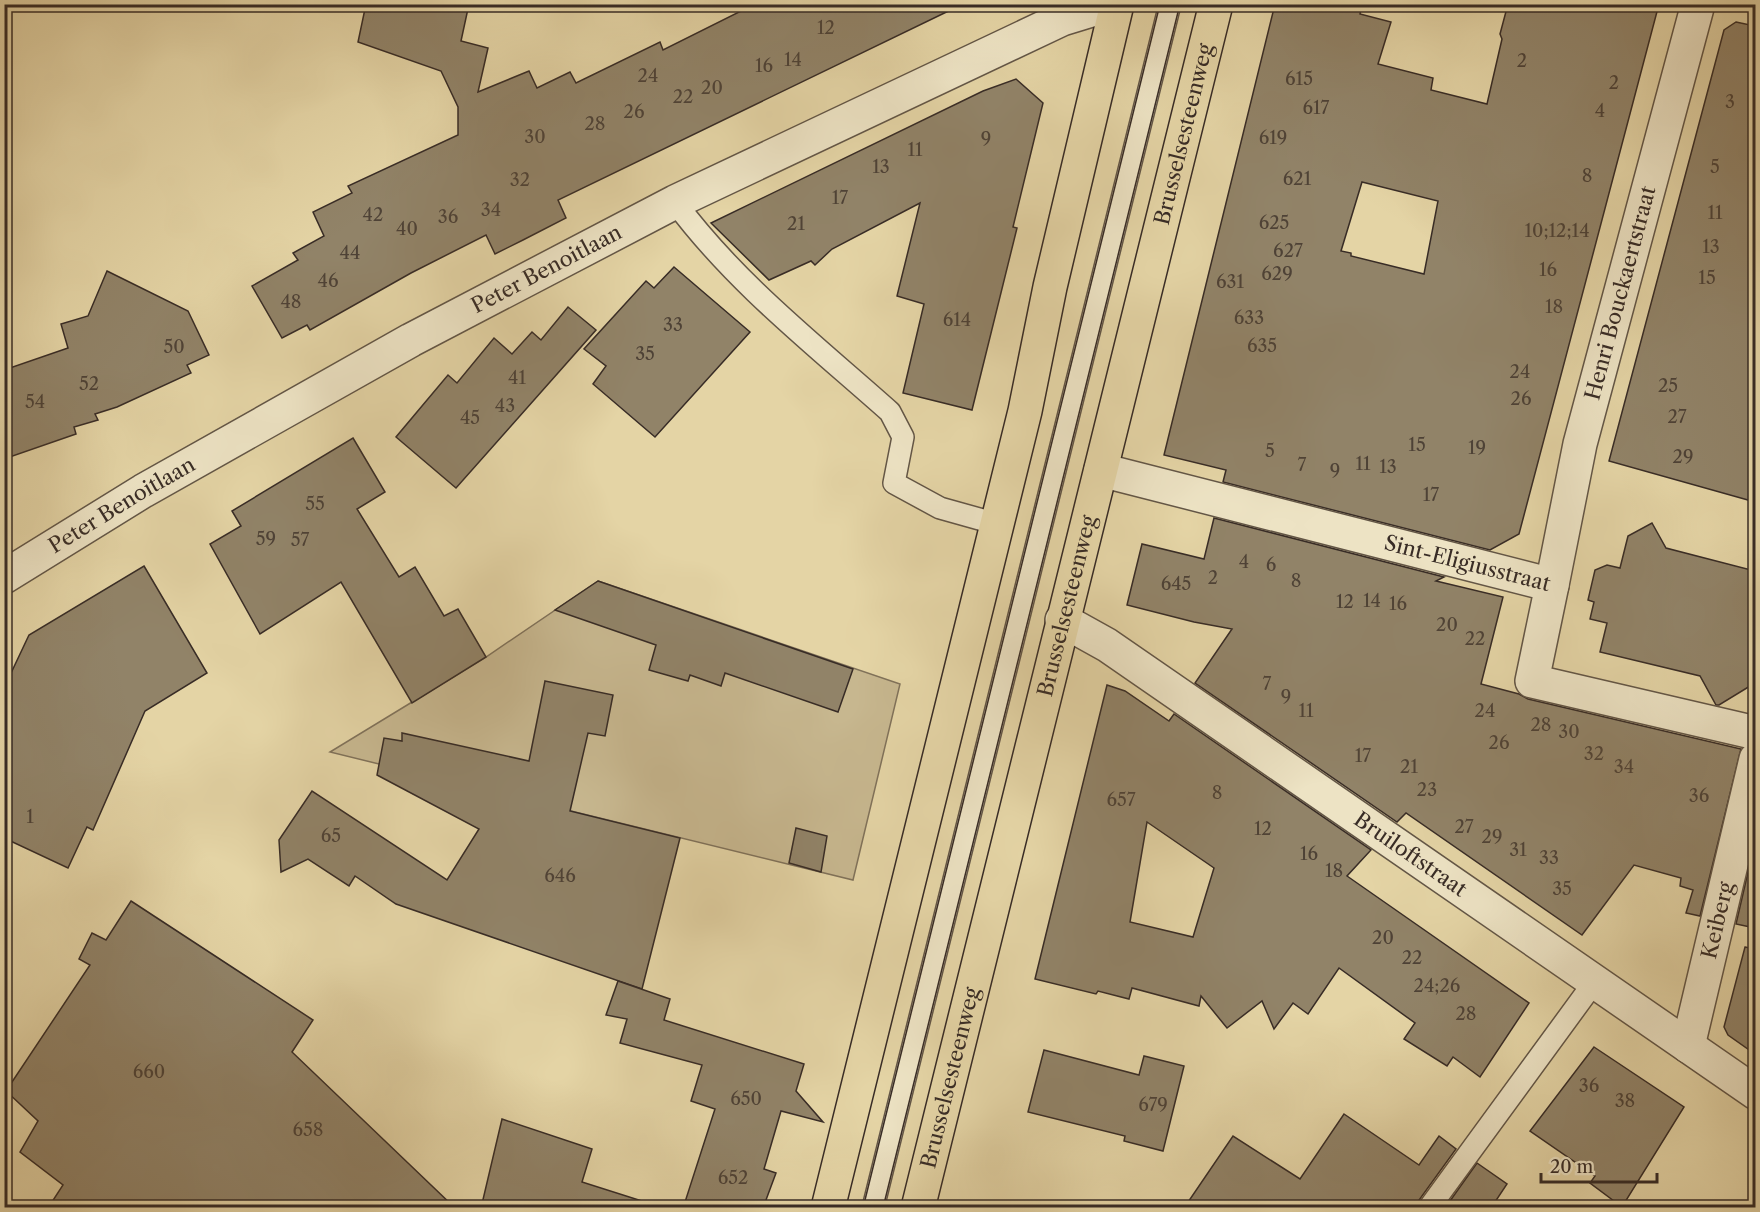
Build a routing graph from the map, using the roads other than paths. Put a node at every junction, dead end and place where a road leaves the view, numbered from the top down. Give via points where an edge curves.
1 (1111, 4) edge
2 (1117, 4) edge
3 (1170, 4) edge
4 (1216, 4) edge
5 (1698, 4) edge
6 (675, 202) junction
7 (1101, 470) junction
8 (997, 524) junction
9 (6, 579) edge
10 (1552, 585) junction
11 (1062, 620) junction
12 (1755, 733) edge
13 (1755, 759) edge
14 (1595, 981) junction
15 (1688, 1046) junction
16 (1755, 1093) edge
17 (828, 1208) edge
18 (873, 1208) edge
19 (918, 1208) edge
20 (1429, 1208) edge

1 - 6 street, Peter Benoitlaan via 1062,19
2 - 8 main road
3 - 18 lane
4 - 7 main road, Brusselsesteenweg
5 - 10 street, Henri Bouckaertstraat via 1580,444
6 - 8 lane via 739,276 890,412 903,437 894,483 940,508
6 - 9 street, Peter Benoitlaan via 383,355 143,491
7 - 10 street, Sint-Eligiusstraat
7 - 11 main road, Brusselsesteenweg
8 - 17 main road
10 - 12 street, Sint-Eligiusstraat via 1532,681
11 - 14 street, Bruiloftstraat via 1107,645
11 - 19 main road, Brusselsesteenweg
13 - 15 street, Keiberg
14 - 15 street, Bruiloftstraat
14 - 20 lane
15 - 16 street, Bruiloftstraat

